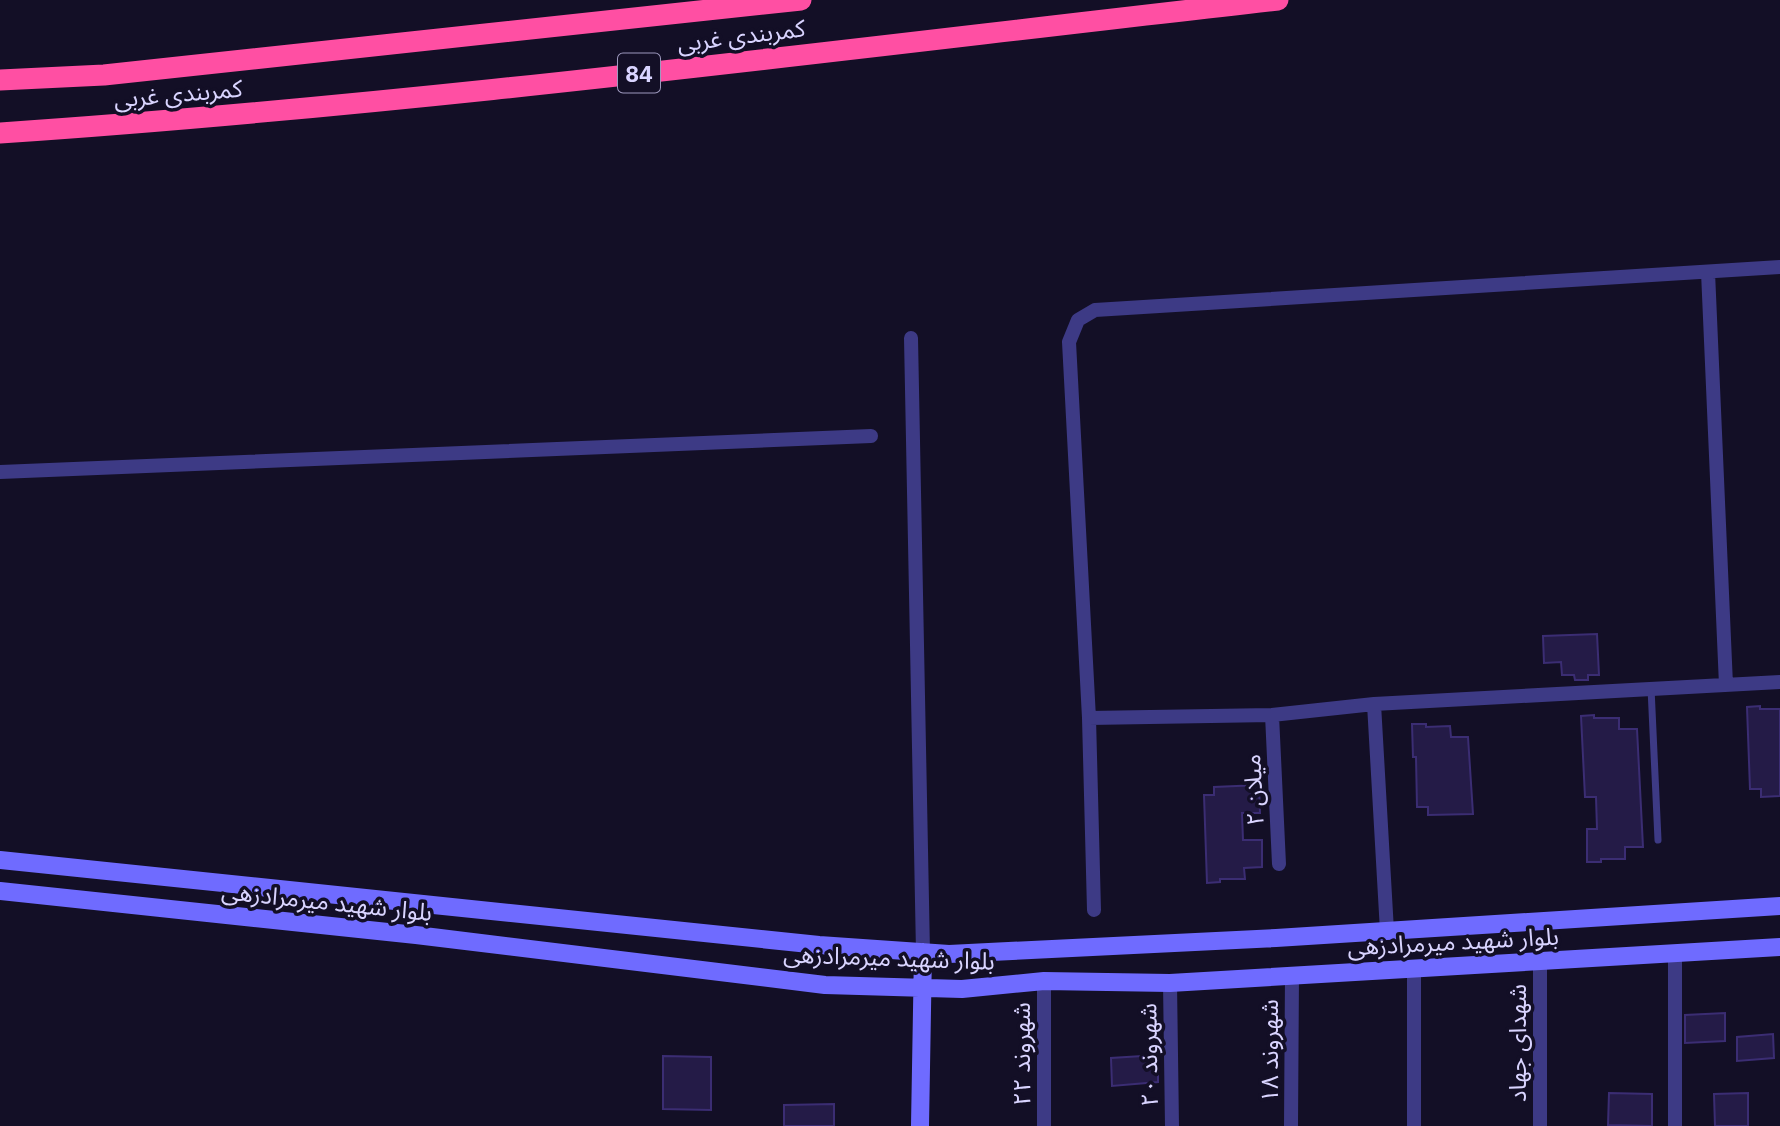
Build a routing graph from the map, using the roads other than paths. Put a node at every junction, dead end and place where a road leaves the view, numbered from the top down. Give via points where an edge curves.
1 (801, 0) edge
2 (1278, 0) edge
3 (0, 80) edge
4 (0, 133) edge
5 (1780, 267) edge
6 (1708, 272) junction
7 (911, 338) dead end
8 (871, 436) dead end
9 (0, 472) edge
10 (1780, 682) edge
11 (1726, 685) junction
12 (1651, 687) junction
13 (1374, 704) junction
14 (1272, 715) junction
15 (1089, 718) junction
16 (1658, 840) dead end
17 (0, 860) edge
18 (1279, 864) dead end
19 (0, 891) edge
20 (1780, 906) edge
21 (1094, 910) dead end
22 (1387, 931) junction
23 (1780, 947) edge
24 (923, 952) junction
25 (1675, 953) junction
26 (1540, 961) junction
27 (1414, 968) junction
28 (1292, 975) junction
29 (1044, 981) junction
30 (1170, 983) junction
31 (921, 988) junction
32 (920, 1126) edge
33 (1044, 1126) edge
34 (1172, 1126) edge
35 (1291, 1126) edge
36 (1414, 1126) edge
37 (1540, 1126) edge
38 (1675, 1126) edge

1 - 3 highway, کمربندی غربی / 84 via 104,75
2 - 4 highway, کمربندی غربی / 84 via 433,97
5 - 6 street
6 - 11 street
6 - 15 street via 1095,310 1078,320 1069,342
7 - 24 street
8 - 9 street
10 - 11 street
11 - 12 street
12 - 13 street
12 - 16 lane
13 - 14 street
13 - 22 street
14 - 15 street
14 - 18 street, میلان ۲
15 - 21 street
17 - 24 main road, بلوار شهید میرمرادزهی
19 - 31 main road, بلوار شهید میرمرادزهی via 825,985
20 - 22 main road, بلوار شهید میرمرادزهی
22 - 24 main road, بلوار شهید میرمرادزهی
23 - 25 main road, بلوار شهید میرمرادزهی
24 - 31 main road
25 - 26 main road, بلوار شهید میرمرادزهی
25 - 38 street
26 - 27 main road, بلوار شهید میرمرادزهی
26 - 37 street, شهدای جهاد
27 - 28 main road, بلوار شهید میرمرادزهی
27 - 36 street
28 - 30 main road, بلوار شهید میرمرادزهی
28 - 35 street, شهروند ۱۸
29 - 30 main road, بلوار شهید میرمرادزهی
29 - 31 main road, بلوار شهید میرمرادزهی
29 - 33 street, شهروند ۲۲
30 - 34 street, شهروند ۲۰
31 - 32 main road

